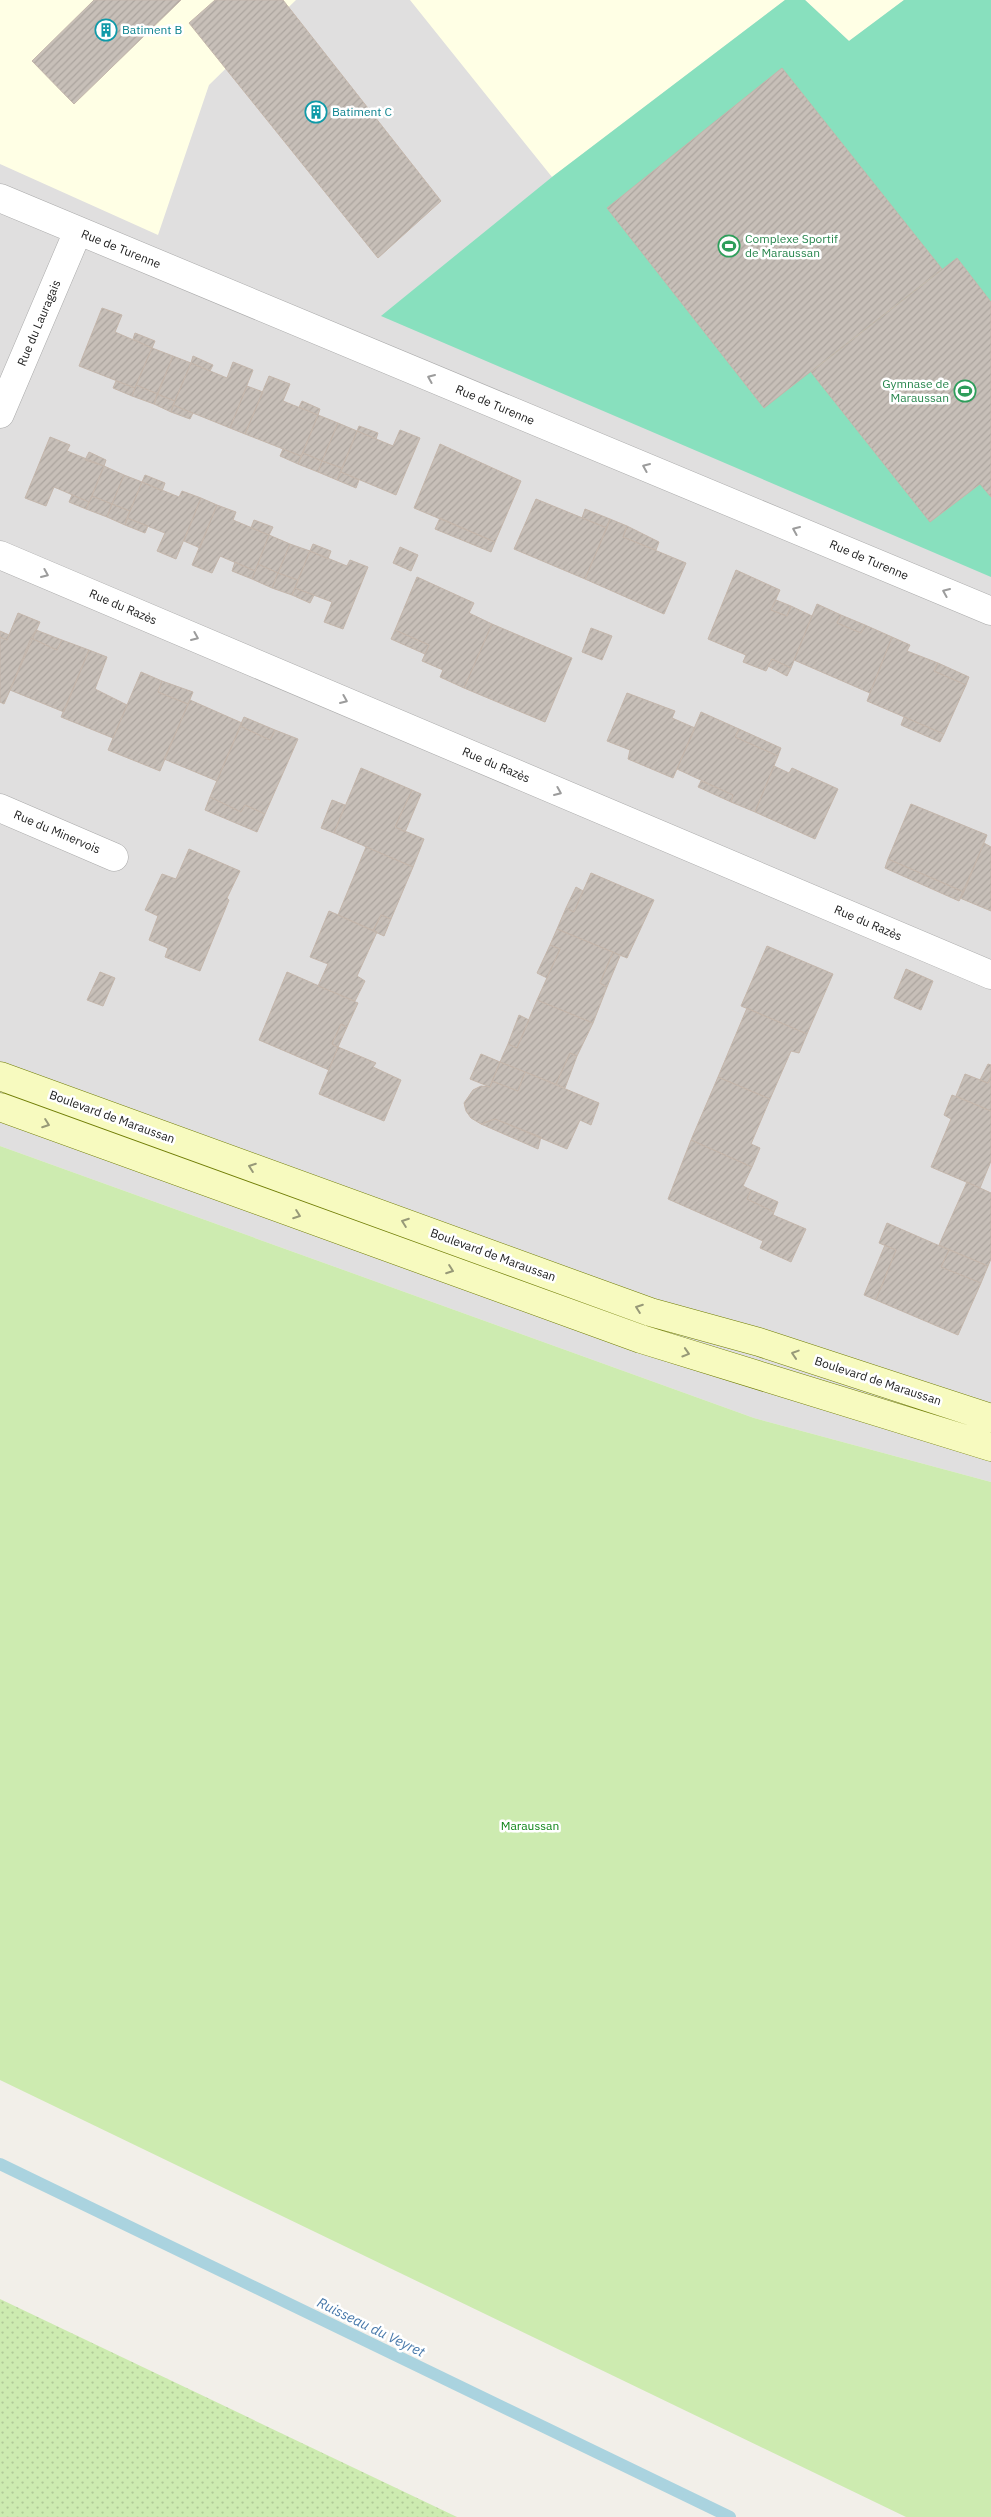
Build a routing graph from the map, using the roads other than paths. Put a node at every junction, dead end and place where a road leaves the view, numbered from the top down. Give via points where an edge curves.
1 (0, 198) edge
2 (78, 231) junction
3 (0, 414) edge
4 (0, 555) edge
5 (991, 611) edge
6 (0, 808) edge
7 (114, 857) dead end
8 (991, 976) edge
9 (0, 1076) edge
10 (0, 1107) edge
11 (991, 1418) edge
12 (991, 1447) edge

1 - 2 street, Rue de Turenne
2 - 3 street, Rue du Lauragais
5 -> 2 street, Rue de Turenne
4 -> 8 street, Rue du Razès
6 - 7 street, Rue du Minervois
11 -> 9 main road, Boulevard de Maraussan via 759,1342 650,1312
10 -> 12 main road via 641,1339

